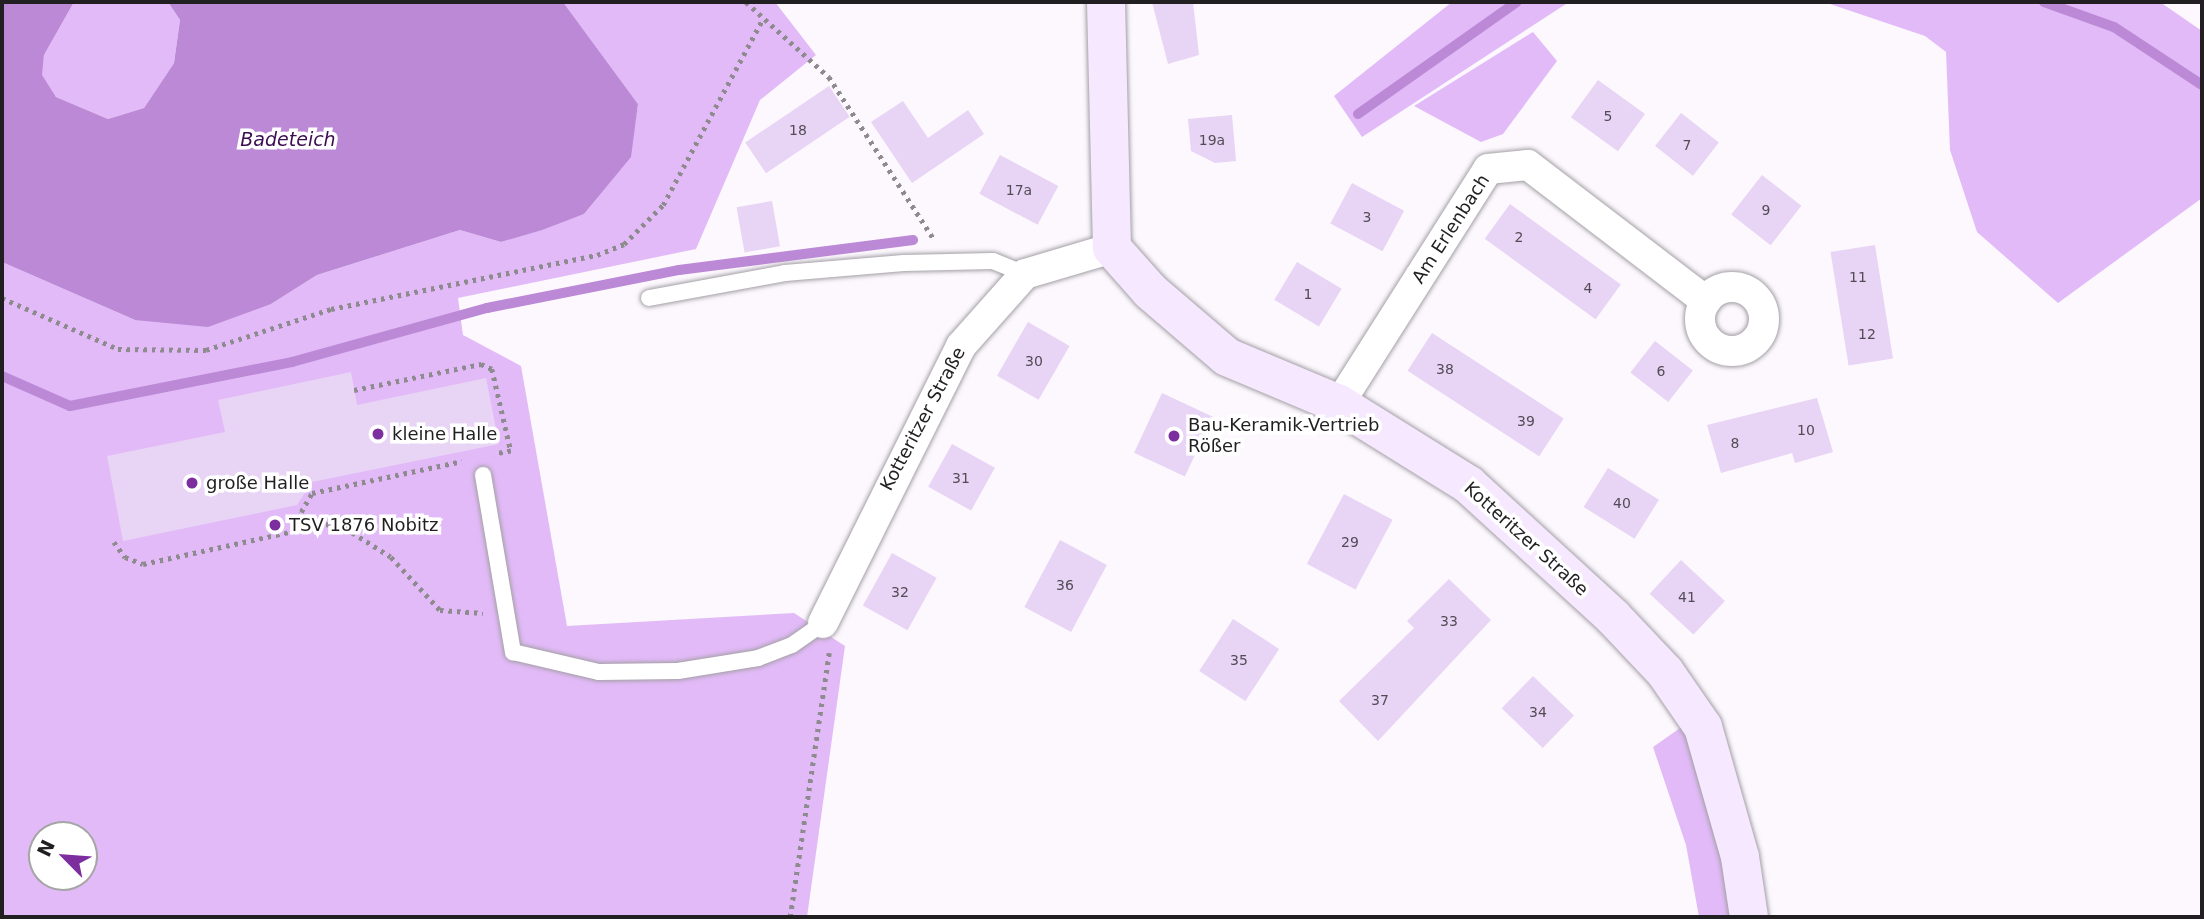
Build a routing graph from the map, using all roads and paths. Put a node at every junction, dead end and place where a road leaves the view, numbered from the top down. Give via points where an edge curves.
1 (746, 2) edge
2 (1106, 2) edge
3 (762, 20) junction
4 (1112, 248) junction
5 (947, 261) junction
6 (1025, 275) junction
7 (2, 298) edge
8 (649, 298) dead end
9 (1706, 301) dead end
10 (354, 390) dead end
11 (1339, 404) junction
12 (480, 458) junction
13 (483, 475) joint
14 (303, 528) junction
15 (114, 542) dead end
16 (506, 612) junction
17 (823, 623) junction
18 (790, 917) edge
19 (1749, 917) edge

1 - 3 path
2 - 4 street
3 - 5 path via 829,77
3 - 7 path via 663,205 624,244 597,255 331,309 206,350 118,349
4 - 6 street
4 - 11 street, Kotteritzer Straße via 1150,291 1227,357
5 - 6 lane via 993,261
5 - 8 lane via 785,273
6 - 17 street, Kotteritzer Straße via 961,346
9 - 11 street, Am Erlenbach via 1528,165 1488,169
10 - 12 path via 481,364 492,369 511,451
11 - 19 street, Kotteritzer Straße via 1469,485 1613,617 1703,727 1740,858
12 - 13 path
12 - 14 path via 312,493 300,512
13 - 16 lane
14 - 15 path via 143,564 125,557
14 - 16 path via 335,526 371,540 439,610
16 - 17 lane via 513,652 599,672 678,671 758,658 792,645
17 - 18 path via 831,637

